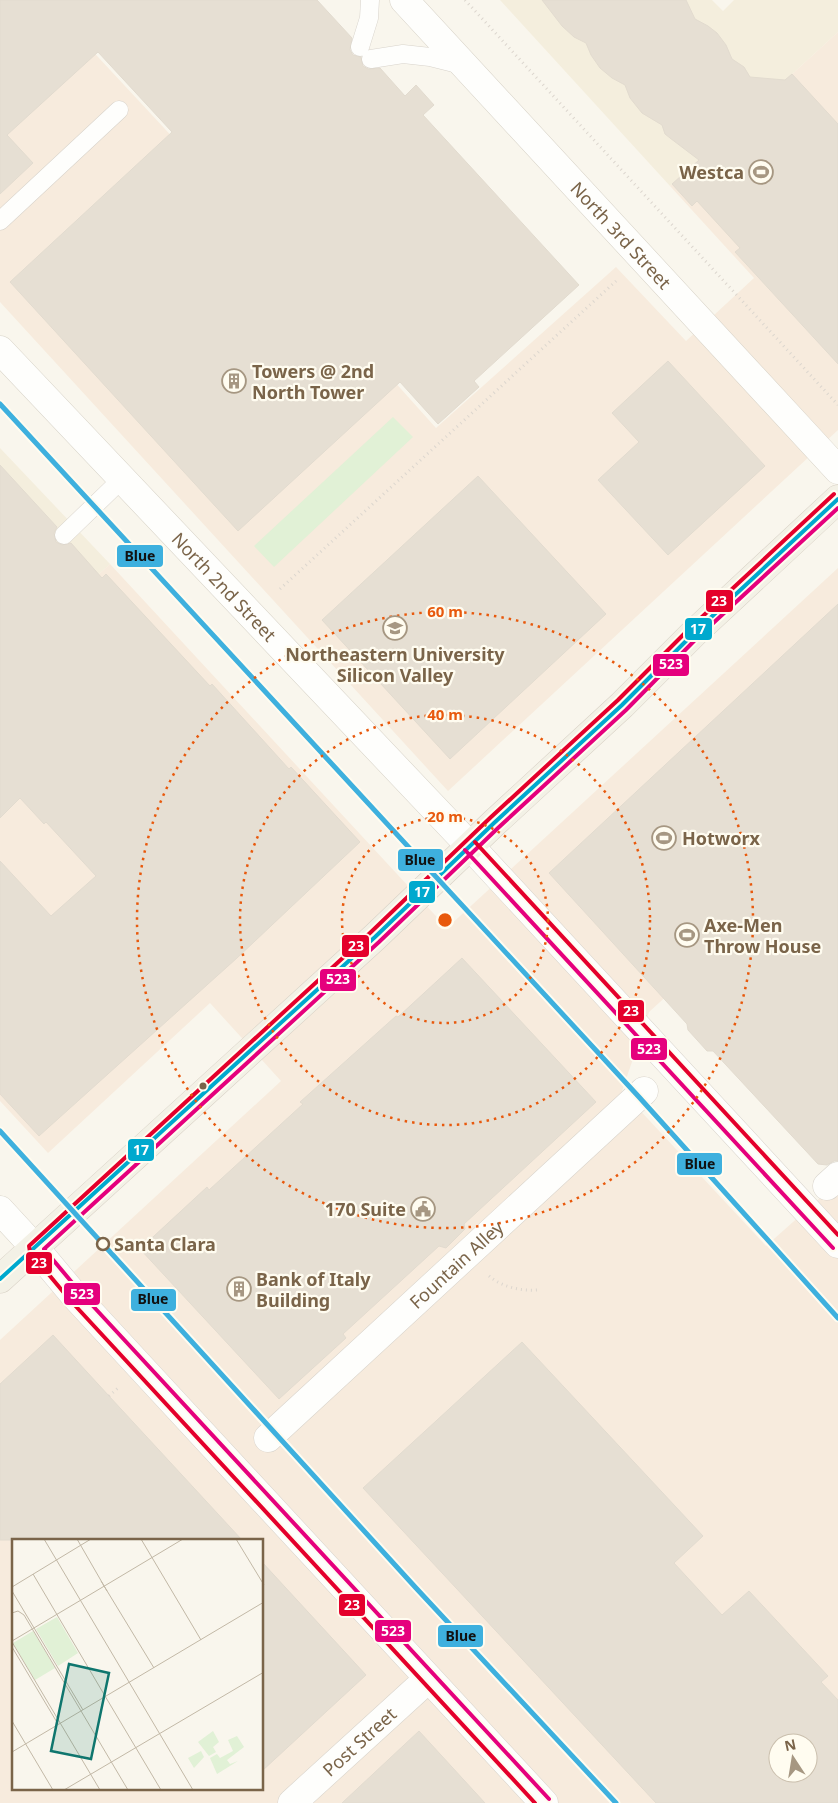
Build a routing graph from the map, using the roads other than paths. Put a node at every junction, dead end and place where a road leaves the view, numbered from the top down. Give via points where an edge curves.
1 (370, 0) edge
2 (404, 0) edge
3 (465, 66) junction
4 (119, 110) dead end
5 (0, 222) edge
6 (0, 350) edge
7 (838, 470) edge
8 (122, 479) junction
9 (838, 499) edge
10 (64, 535) dead end
11 (470, 846) junction
12 (644, 1091) dead end
13 (0, 1210) edge
14 (838, 1244) edge
15 (35, 1248) junction
16 (0, 1279) edge
17 (268, 1438) dead end
18 (428, 1679) junction
19 (292, 1803) edge
20 (544, 1803) edge

1 - 3 lane via 366,53 430,57
2 - 3 street, North 3rd Street
3 - 7 street, North 3rd Street
4 - 5 lane
6 - 8 street, North 2nd Street
8 - 10 lane
8 - 11 street, North 2nd Street
9 - 11 main road
11 - 14 street, North 2nd Street
11 - 15 main road
12 - 17 street, Fountain Alley
13 - 15 street
15 - 16 main road
15 - 18 street via 75,1296
18 - 19 street, Post Street
18 - 20 street

